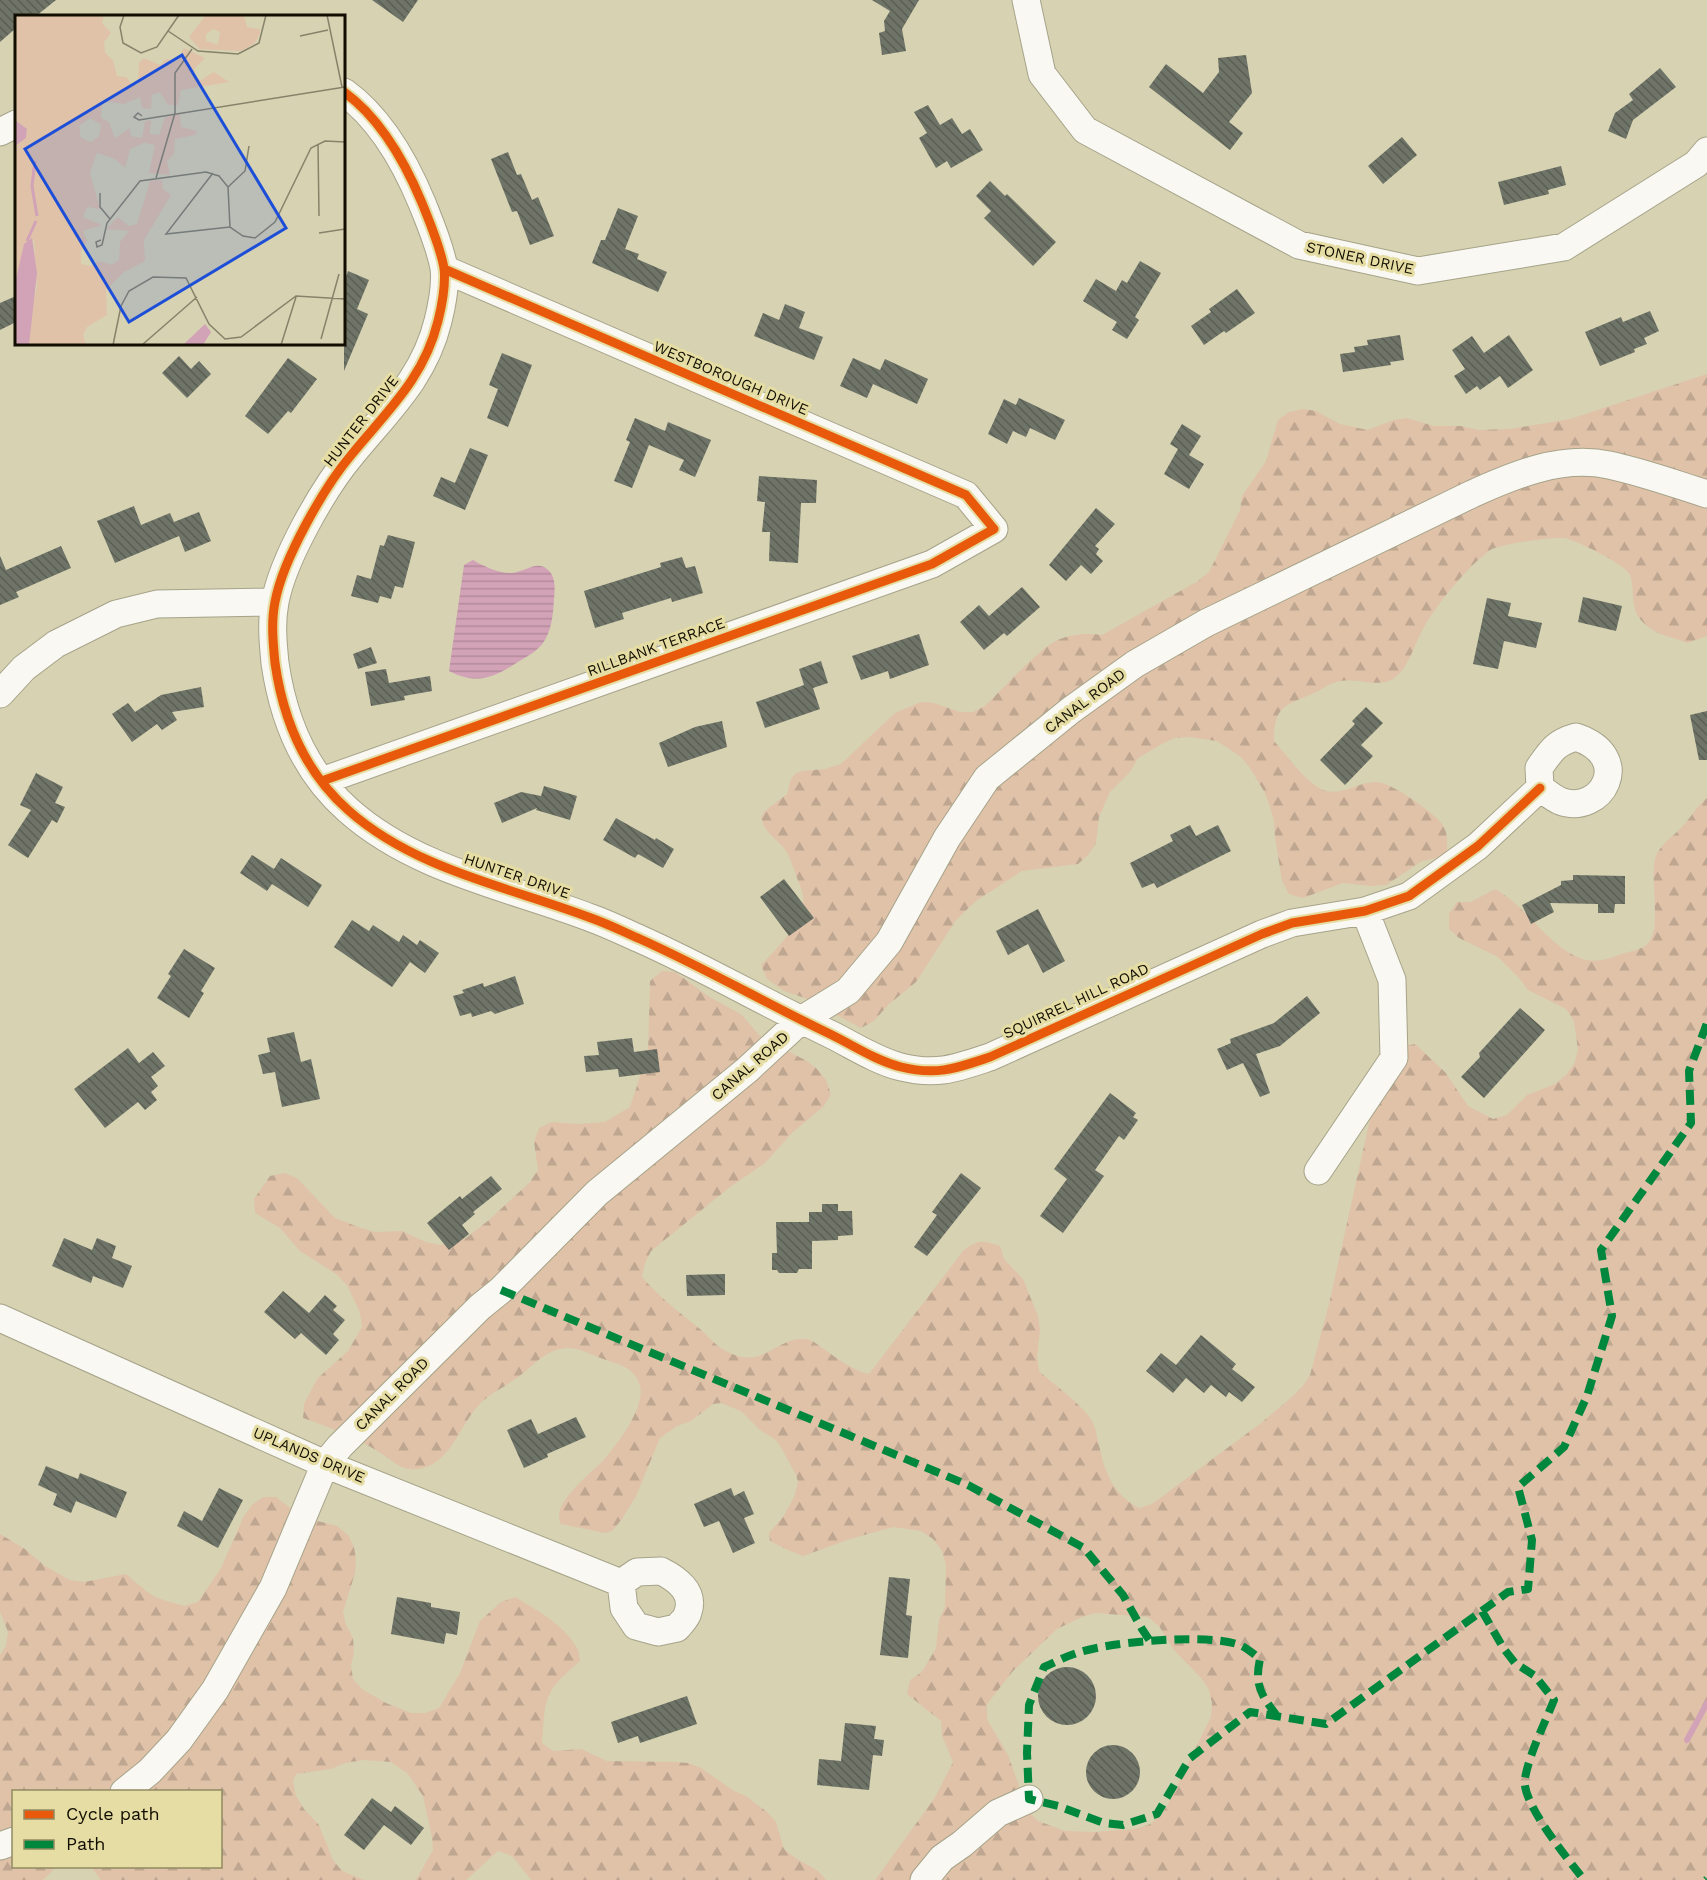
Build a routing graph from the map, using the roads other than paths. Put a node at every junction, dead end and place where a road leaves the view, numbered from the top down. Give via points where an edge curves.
1 (1026, 0) edge
2 (345, 93) edge
3 (15, 124) edge
4 (0, 132) edge
5 (1707, 152) edge
6 (444, 269) junction
7 (1707, 494) edge
8 (994, 529) joint
9 (275, 602) junction
10 (0, 694) edge
11 (322, 781) junction
12 (1540, 788) dead end
13 (1365, 911) junction
14 (801, 1020) junction
15 (1318, 1170) dead end
16 (0, 1318) edge
17 (326, 1464) junction
18 (621, 1583) dead end
19 (125, 1790) edge
20 (1029, 1799) dead end
21 (924, 1880) edge

1 - 5 street, STONER DRIVE via 1042,74 1085,130 1299,245 1321,250 1418,271 1564,247 1696,164
2 - 6 street, HUNTER DRIVE via 388,139 412,177
3 - 4 street
6 - 8 street, WESTBOROUGH DRIVE via 966,495
6 - 9 street, HUNTER DRIVE via 435,335 418,372 396,404 349,456 318,502 287,563
7 - 14 street, CANAL ROAD via 1608,465 1549,466 1515,475 1216,618 1155,652 1071,710 987,778 947,838 889,942 848,991
8 - 11 street, RILLBANK TERRACE via 932,564
9 - 10 street via 157,604 116,614 56,644 24,668
9 - 11 street, HUNTER DRIVE via 272,630 280,692 292,732
11 - 14 street, HUNTER DRIVE via 346,809 377,833 422,857 592,918 704,969
12 - 13 street, SQUIRREL HILL ROAD via 1478,846 1440,875 1409,896
13 - 14 street, SQUIRREL HILL ROAD via 1292,923 1262,934 990,1057 947,1071 896,1066
13 - 15 street via 1392,980 1394,1058
14 - 17 street, CANAL ROAD via 747,1070 597,1193 347,1438
16 - 17 street, UPLANDS DRIVE
17 - 18 street, UPLANDS DRIVE
17 - 19 street, CANAL ROAD via 273,1588 215,1690 179,1740
20 - 21 street via 998,1813 942,1858

